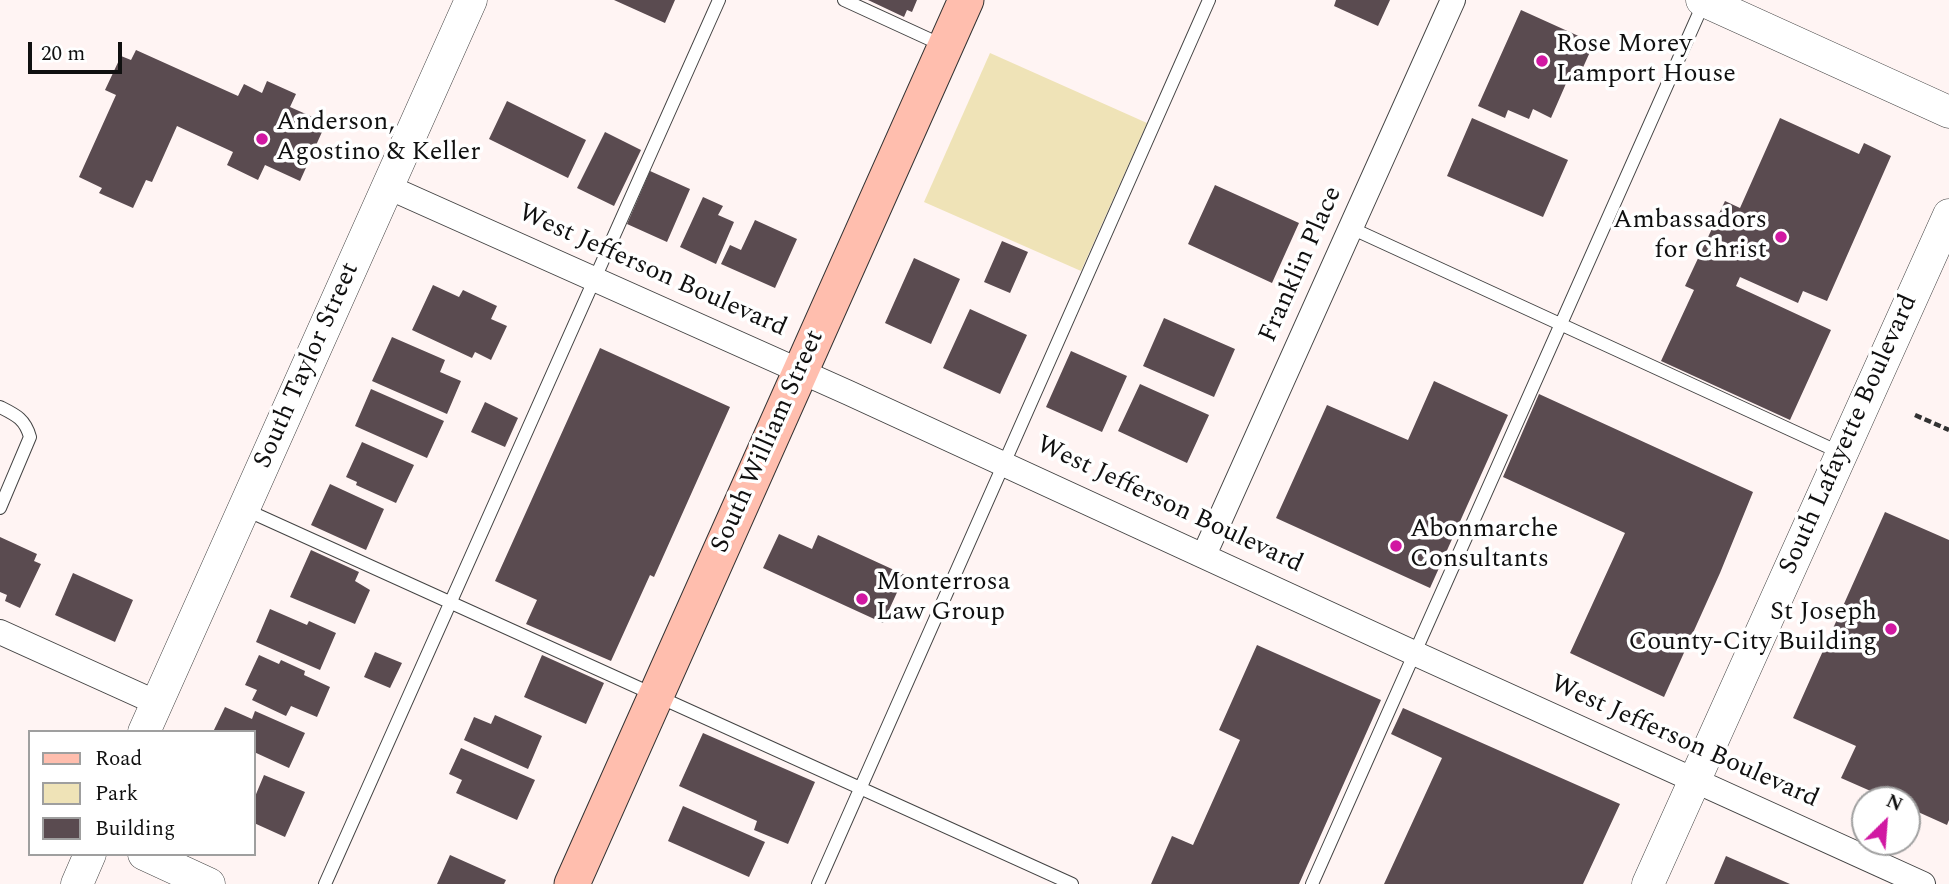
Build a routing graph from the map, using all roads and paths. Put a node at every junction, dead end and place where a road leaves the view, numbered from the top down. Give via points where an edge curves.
1 (471, 0) edge
2 (719, 0) edge
3 (844, 0) edge
4 (965, 0) edge
5 (1209, 0) edge
6 (1453, 0) edge
7 (1704, 0) edge
8 (945, 47) junction
9 (1949, 111) edge
10 (388, 187) junction
11 (1949, 215) edge
12 (1351, 228) junction
13 (594, 277) junction
14 (1561, 324) junction
15 (800, 371) junction
16 (0, 407) edge
17 (1915, 415) dead end
18 (1949, 430) edge
19 (1842, 453) junction
20 (1005, 464) junction
21 (0, 508) edge
22 (244, 509) junction
23 (1204, 555) junction
24 (450, 602) junction
25 (0, 632) edge
26 (1414, 653) junction
27 (656, 695) junction
28 (157, 703) junction
29 (145, 730) edge
30 (1694, 780) junction
31 (861, 788) junction
32 (89, 856) edge
33 (148, 856) edge
34 (77, 884) edge
35 (209, 884) edge
36 (324, 884) edge
37 (572, 884) edge
38 (818, 884) edge
39 (1072, 884) edge
40 (1312, 884) edge
41 (1648, 884) edge
42 (1923, 884) edge

1 - 10 street, South Taylor Street
2 - 13 lane
3 - 8 lane
4 - 8 main road, South William Street
5 - 20 lane
6 - 12 street, Franklin Place
7 - 9 street
7 - 14 lane
8 - 15 main road, South William Street
10 - 13 street, West Jefferson Boulevard
10 - 22 street, South Taylor Street
11 - 19 street, South Lafayette Boulevard
12 - 14 lane
12 - 23 street, Franklin Place
13 - 15 street, West Jefferson Boulevard
13 - 24 lane
14 - 19 lane
14 - 26 lane
15 - 20 street, West Jefferson Boulevard
15 - 27 main road, South William Street
16 - 21 lane via 18,415 30,437
17 - 18 path
19 - 30 street, South Lafayette Boulevard
20 - 23 street, West Jefferson Boulevard
20 - 31 lane
22 - 24 lane
22 - 28 street, South Taylor Street
23 - 26 street, West Jefferson Boulevard
24 - 27 lane
24 - 36 lane
25 - 28 street
26 - 30 street, West Jefferson Boulevard
26 - 40 lane
27 - 31 lane
27 - 37 main road, South William Street
28 - 29 street, South Taylor Street
30 - 41 street, South Lafayette Boulevard
30 - 42 street, West Jefferson Boulevard
31 - 38 lane
31 - 39 lane
32 - 34 street
33 - 35 street

